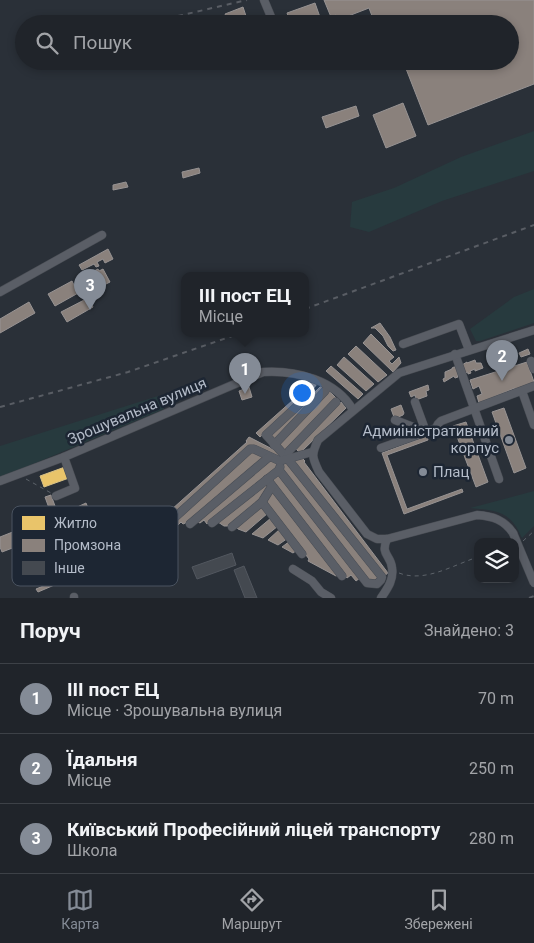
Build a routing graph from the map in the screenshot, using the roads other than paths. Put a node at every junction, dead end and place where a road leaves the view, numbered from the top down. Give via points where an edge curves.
1 (264, 0) edge
2 (270, 15) edge
3 (102, 235) dead end
4 (0, 292) edge
5 (534, 330) edge
6 (404, 344) dead end
7 (468, 350) junction
8 (455, 354) junction
9 (534, 386) edge
10 (325, 392) dead end
11 (522, 392) junction
12 (306, 396) dead end
13 (336, 402) dead end
14 (416, 402) dead end
15 (475, 409) junction
16 (353, 410) junction
17 (395, 420) dead end
18 (534, 425) edge
19 (426, 432) junction
20 (274, 445) junction
21 (381, 448) dead end
22 (312, 452) junction
23 (64, 457) junction
24 (269, 457) junction
25 (283, 459) junction
26 (279, 470) junction
27 (499, 479) dead end
28 (0, 482) edge
29 (270, 483) junction
30 (56, 496) road end
31 (262, 502) junction
32 (178, 515) edge
33 (212, 523) dead end
34 (190, 524) dead end
35 (232, 527) dead end
36 (387, 539) junction
37 (302, 554) dead end
38 (293, 569) dead end
39 (342, 576) dead end
40 (534, 583) edge
41 (331, 598) edge
42 (381, 598) edge

1 - 2 street
3 - 4 street
5 - 7 street
6 - 7 street via 459,324
7 - 8 street
8 - 15 street
8 - 16 street via 399,373
9 - 11 street
10 - 20 street
11 - 15 street
11 - 18 street
12 - 20 street via 266,435
13 - 25 street
14 - 19 street
15 - 19 street via 441,421 436,428
15 - 27 street
16 - 22 street via 318,440
16 - 23 street, Зрошувальна вулиця via 344,396 319,381 296,374 263,372
17 - 19 street
19 - 21 street
20 - 25 street
22 - 25 street
22 - 36 street via 319,472 367,534
23 - 28 street, Зрошувальна вулиця
23 - 30 street via 76,488
24 - 25 street
24 - 32 street via 250,449
24 - 34 street
25 - 26 street
25 - 26 street via 382,577 377,584 368,583
26 - 29 street
29 - 31 street
29 - 33 street
29 - 39 street
31 - 35 street
31 - 37 street
36 - 40 street, bridge via 477,515 498,519 513,533
36 - 42 street via 384,546 392,568 392,579
38 - 41 street

